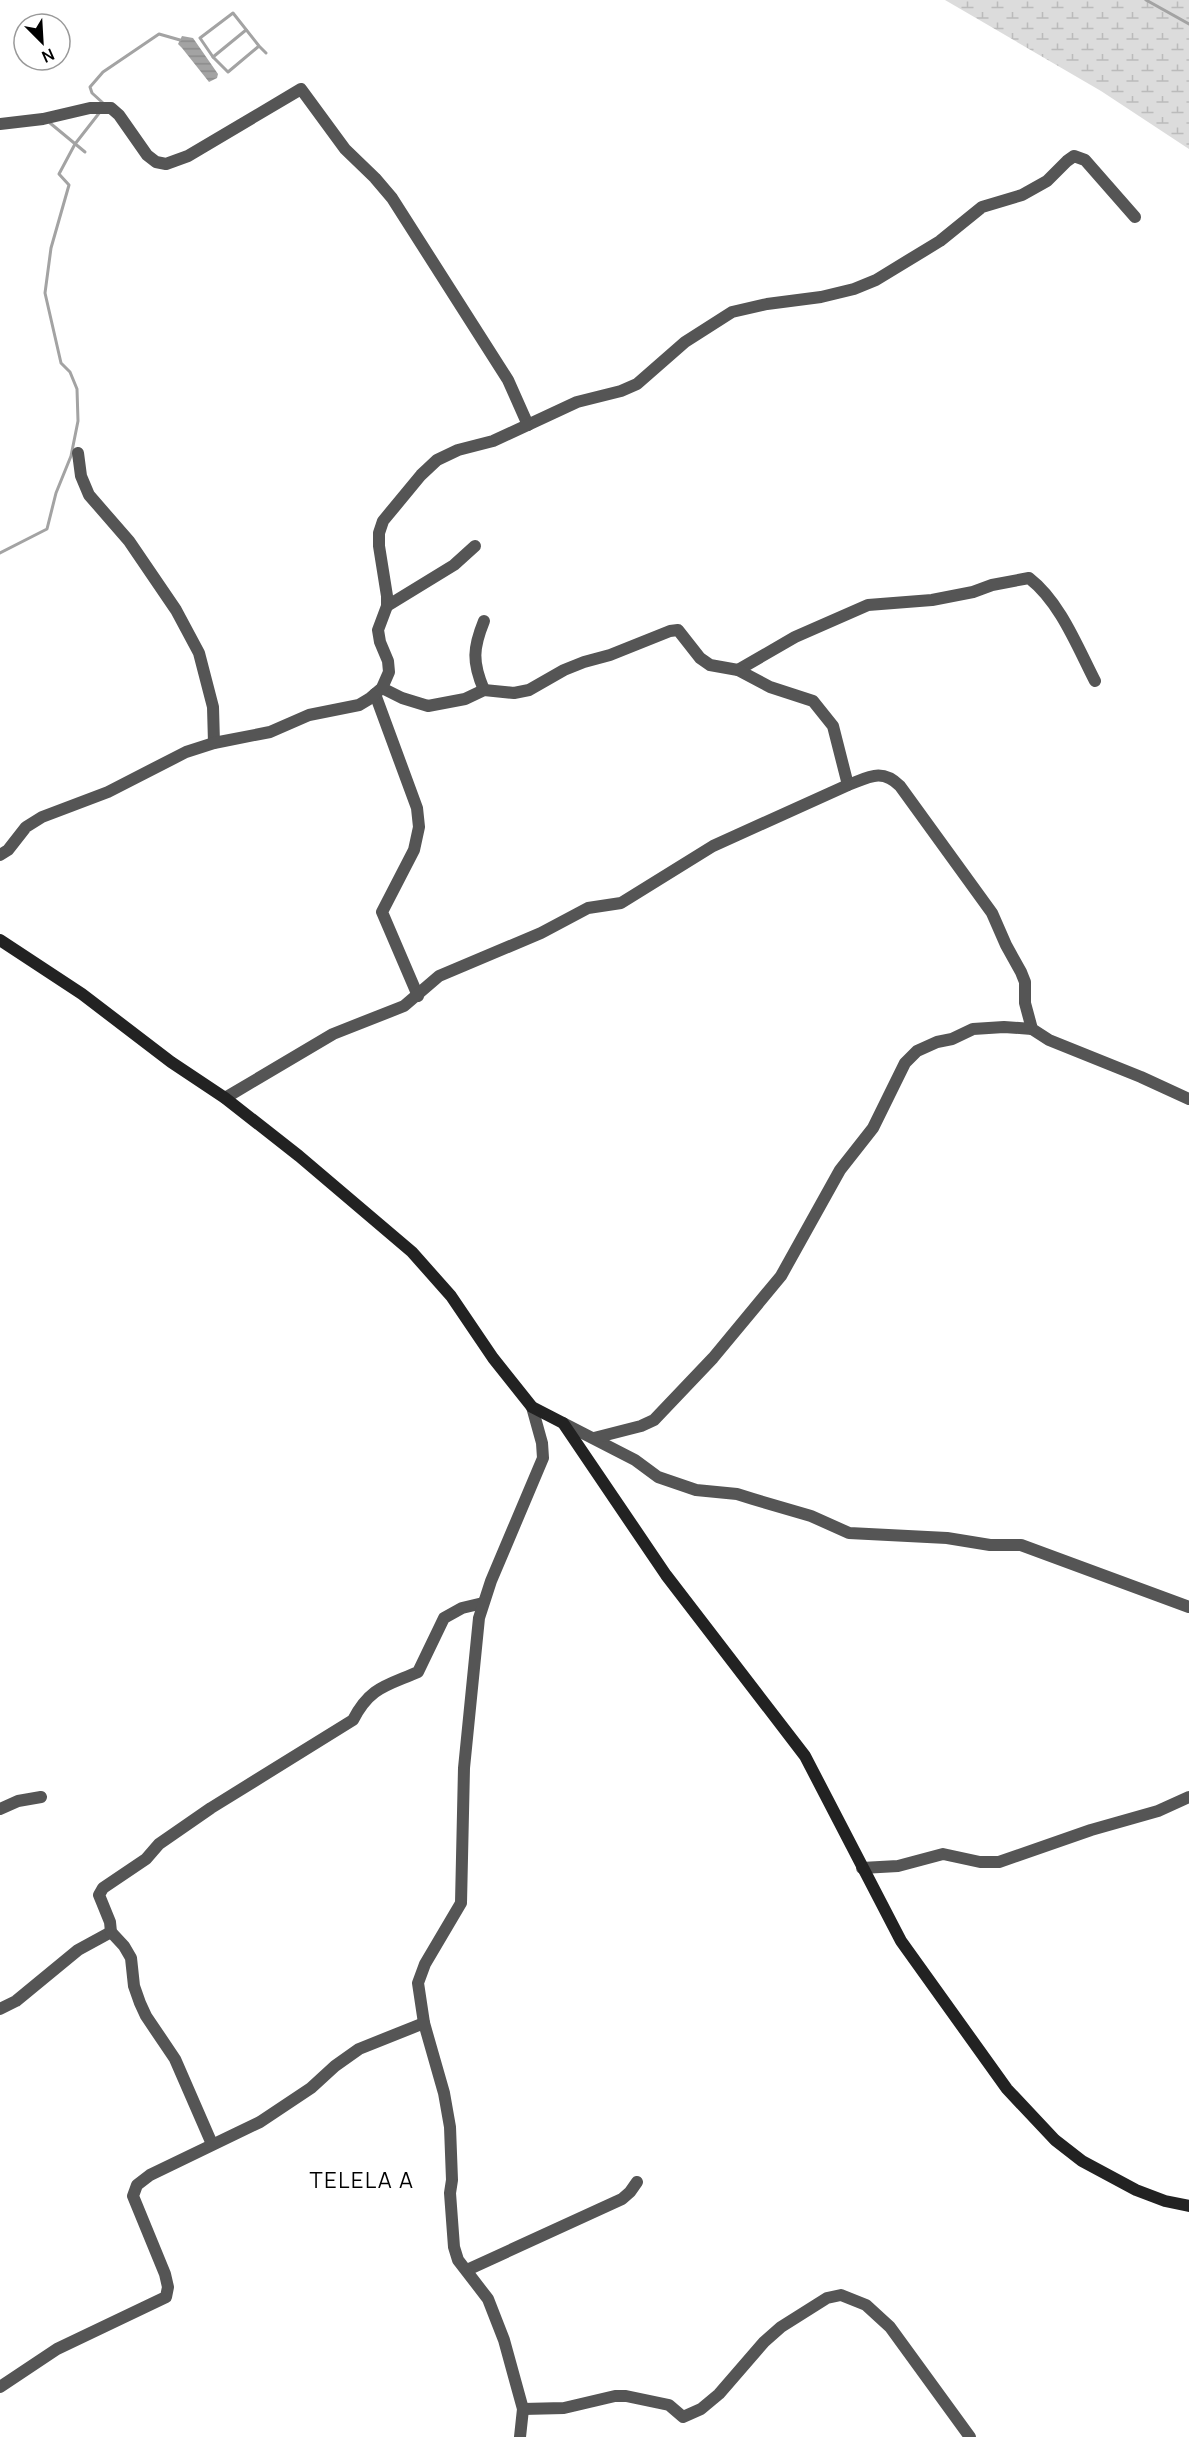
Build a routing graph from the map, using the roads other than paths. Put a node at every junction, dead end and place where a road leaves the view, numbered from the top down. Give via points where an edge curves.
1 (0, 124) edge
2 (1135, 218) dead end
3 (528, 425) junction
4 (78, 453) dead end
5 (475, 546) dead end
6 (387, 606) junction
7 (484, 621) dead end
8 (738, 670) junction
9 (1095, 681) dead end
10 (484, 690) junction
11 (378, 691) junction
12 (214, 743) junction
13 (848, 785) junction
14 (0, 855) edge
15 (0, 940) edge
16 (418, 996) junction
17 (1032, 1029) junction
18 (225, 1098) junction
19 (1189, 1099) edge
20 (532, 1407) junction
21 (563, 1423) junction
22 (594, 1438) junction
23 (483, 1604) junction
24 (1189, 1607) edge
25 (41, 1797) dead end
26 (1189, 1797) edge
27 (0, 1809) edge
28 (862, 1868) junction
29 (111, 1932) junction
30 (0, 2009) edge
31 (424, 2023) junction
32 (212, 2144) junction
33 (637, 2182) dead end
34 (1189, 2206) edge
35 (467, 2270) junction
36 (0, 2387) edge
37 (523, 2409) junction
38 (519, 2437) edge
39 (970, 2437) edge

1 - 3 street via 111,108 147,155 166,164 188,156 301,90 345,149 392,198 508,380
2 - 3 street via 1085,160 1074,156 1047,181 1022,195 982,207 940,241 876,280 821,297 732,312 685,342 637,384 577,402
3 - 6 street via 437,460 383,521 379,546
4 - 12 street via 89,495 129,541 176,610 199,653 213,707
5 - 6 street via 454,565
6 - 11 street via 378,630 389,672
7 - 10 street via 475,643 475,659
8 - 9 street via 795,637 868,605 932,600 1029,578 1051,602
8 - 10 street via 710,665 678,630 564,670 529,690
8 - 13 street via 770,687 809,698 822,710 833,726
10 - 11 street via 465,699 428,706
11 - 12 street via 359,705 309,715 270,732
11 - 16 street via 417,808 419,827 414,850 382,912
12 - 14 street via 186,752 108,792 42,817 26,827
13 - 16 street via 713,846 621,903 588,908 541,933 439,976
13 - 17 street via 883,775 892,778 929,825 992,913 1022,972
15 - 18 street
16 - 18 street via 404,1006 333,1034
17 - 19 street via 1049,1040
17 - 22 street via 973,1029 917,1051 905,1063 873,1128 840,1170 781,1276 739,1328 654,1420
18 - 20 street via 412,1252 451,1296
20 - 21 street
20 - 23 street via 543,1458
21 - 22 street
21 - 28 street via 666,1575 805,1756
22 - 24 street via 658,1477 696,1490 736,1494 811,1516 849,1533 1021,1545
23 - 29 street via 462,1608 444,1618 418,1672 380,1687 337,1732 211,1808 103,1888 99,1895
23 - 31 street via 464,1768 461,1903 419,1975 418,1995
25 - 27 street
26 - 28 street via 1158,1811 999,1862 943,1854 898,1866
28 - 34 street via 923,1974 1007,2089 1055,2140 1082,2161 1136,2190
29 - 30 street via 78,1950 16,2001
29 - 32 street via 131,1958 140,2003 175,2059
31 - 32 street via 359,2049 268,2116
31 - 35 street via 450,2127 454,2247
32 - 36 street via 150,2175 134,2192 136,2209 165,2274 166,2297 57,2349
33 - 35 street via 622,2199
35 - 37 street via 484,2293 498,2324
37 - 38 street
37 - 39 street via 564,2408 626,2396 669,2405 683,2417 719,2394 781,2327 827,2298 841,2295 866,2305 890,2327

